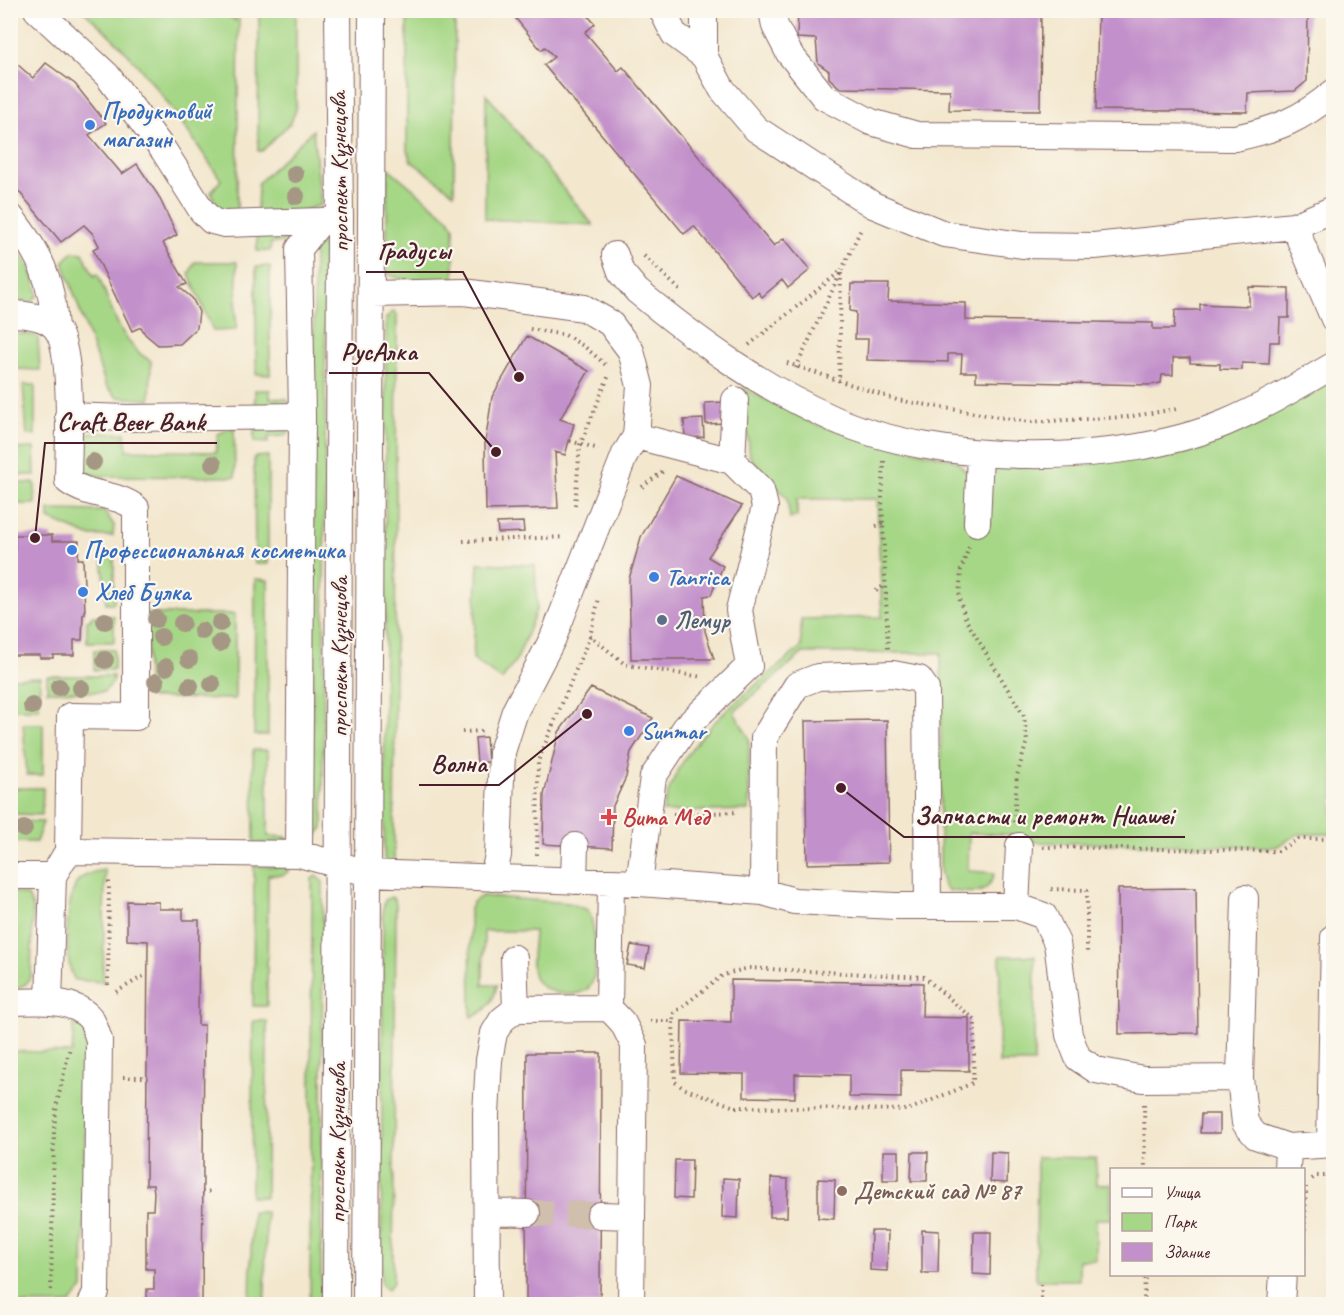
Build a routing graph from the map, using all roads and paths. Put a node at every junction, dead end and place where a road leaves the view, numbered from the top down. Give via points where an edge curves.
1 (37, 10) edge
2 (338, 10) edge
3 (372, 10) edge
4 (662, 10) edge
5 (704, 10) edge
6 (772, 10) edge
7 (704, 56) junction
8 (1334, 92) edge
9 (873, 205) junction
10 (1334, 208) edge
11 (10, 216) edge
12 (331, 220) junction
13 (1294, 226) junction
14 (615, 255) dead end
15 (644, 255) dead end
16 (841, 271) junction
17 (371, 294) junction
18 (688, 297) dead end
19 (10, 314) edge
20 (1334, 319) edge
21 (56, 327) junction
22 (520, 327) dead end
23 (744, 341) dead end
24 (749, 345) junction
25 (758, 350) dead end
26 (777, 359) dead end
27 (1334, 365) edge
28 (796, 368) junction
29 (839, 382) junction
30 (735, 400) dead end
31 (1186, 407) dead end
32 (68, 416) junction
33 (302, 416) junction
34 (636, 436) junction
35 (885, 453) dead end
36 (980, 454) junction
37 (732, 461) junction
38 (675, 464) dead end
39 (640, 488) dead end
40 (574, 514) dead end
41 (977, 523) joint
42 (883, 524) junction
43 (876, 526) dead end
44 (573, 537) dead end
45 (463, 541) dead end
46 (885, 585) junction
47 (601, 590) dead end
48 (876, 591) dead end
49 (590, 636) junction
50 (888, 650) dead end
51 (711, 669) dead end
52 (747, 812) dead end
53 (662, 814) dead end
54 (1334, 839) edge
55 (575, 846) dead end
56 (1019, 846) junction
57 (68, 851) junction
58 (299, 854) junction
59 (339, 864) junction
60 (495, 866) junction
61 (109, 868) dead end
62 (368, 873) junction
63 (10, 876) edge
64 (52, 876) junction
65 (574, 881) junction
66 (611, 883) junction
67 (639, 883) junction
68 (763, 892) junction
69 (1245, 898) dead end
70 (928, 905) junction
71 (1016, 906) junction
72 (1334, 937) edge
73 (514, 958) dead end
74 (147, 974) dead end
75 (108, 985) dead end
76 (116, 992) dead end
77 (10, 1002) edge
78 (49, 1002) junction
79 (609, 1008) junction
80 (516, 1009) junction
81 (648, 1021) dead end
82 (673, 1021) junction
83 (70, 1047) dead end
84 (117, 1077) dead end
85 (147, 1077) dead end
86 (1240, 1078) junction
87 (1143, 1079) junction
88 (1332, 1144) edge
89 (1288, 1158) edge
90 (1145, 1168) edge
91 (1334, 1176) edge
92 (214, 1191) dead end
93 (202, 1192) dead end
94 (487, 1212) junction
95 (526, 1213) tunnel mouth
96 (600, 1215) tunnel mouth
97 (633, 1216) junction
98 (1305, 1219) edge
99 (1145, 1276) edge
100 (1283, 1276) edge
101 (1041, 1281) dead end
102 (51, 1290) dead end
103 (91, 1305) edge
104 (336, 1305) edge
105 (366, 1305) edge
106 (487, 1305) edge
107 (631, 1305) edge
108 (1041, 1305) edge
109 (1144, 1305) edge
110 (1281, 1305) edge

1 - 12 street via 107,75 212,221 224,224
2 - 12 street, проспект Кузнецова
3 - 17 street, проспект Кузнецова
4 - 7 street via 674,34
5 - 7 street
6 - 8 street via 774,26 789,52 824,97 871,122 917,135 1235,138 1273,130 1311,111
7 - 9 street via 722,89 756,129
9 - 13 street via 944,234 1022,245 1094,246
9 - 16 path
10 - 13 street
11 - 21 street via 28,238 48,276
12 - 33 street via 299,249
12 - 59 street, проспект Кузнецова
13 - 20 street
14 - 36 street via 621,272 637,291 754,379 836,420 887,436
15 - 18 path
16 - 24 path
16 - 28 path
16 - 29 path
17 - 34 street via 412,303 464,292 584,308 610,323 631,351 640,386
17 - 62 street, проспект Кузнецова
19 - 21 street via 43,318
21 - 32 street via 68,375
22 - 40 path via 565,335 611,370 580,446
23 - 24 path
24 - 25 path
26 - 28 path
27 - 36 street via 1224,424 1176,438 1079,455
28 - 29 path
29 - 31 path via 897,400 1029,422 1127,417
30 - 37 street
32 - 33 street
32 - 57 street via 68,481 82,491 122,497 136,508 136,717 70,716
33 - 58 street
34 - 37 street
34 - 60 street via 625,454 553,638 515,711 502,752
35 - 42 path
36 - 41 street
37 - 67 street via 761,490 765,507 739,610 749,666 686,727 653,777
38 - 39 path
41 - 56 path via 961,570 959,598 966,620 1024,716 1027,741 1017,776 1013,831
42 - 43 path
42 - 46 path
44 - 45 path
46 - 48 path
46 - 50 path
47 - 49 path
49 - 51 path via 626,665 704,677
49 - 60 path via 538,761 537,857
52 - 53 path
54 - 56 path via 1299,839 1278,851
55 - 65 street
56 - 71 street
57 - 58 street
57 - 64 street
58 - 59 street
59 - 62 street
59 - 104 street, проспект Кузнецова
60 - 62 street
60 - 65 street
61 - 75 path
62 - 105 street, проспект Кузнецова
63 - 64 street
64 - 78 street
65 - 66 street
66 - 67 street
66 - 79 street
67 - 68 street
68 - 70 street via 794,901
68 - 70 street via 764,738 786,700 797,685 818,677 893,674 919,679 926,689
69 - 86 street
70 - 71 street
71 - 87 street via 1044,916 1057,943 1069,1035 1078,1058 1096,1071
72 - 88 street
73 - 80 street
74 - 76 path
77 - 78 street
78 - 103 street via 71,1006 90,1018 99,1040 96,1292
79 - 80 street
79 - 97 street via 623,1023 634,1045
80 - 94 street via 502,1020 494,1034 489,1060
81 - 82 path
82 - 82 path via 675,1082 735,1107 908,1110 974,1083 975,1020 924,977 748,968 723,975 674,1013
83 - 102 path via 54,1129
84 - 85 path
86 - 87 street
86 - 89 street via 1245,1123 1256,1136
87 - 90 path
88 - 89 street
91 - 98 path via 1316,1176 1306,1184
92 - 93 path
94 - 95 street
94 - 106 street
96 - 97 street
97 - 107 street
99 - 109 path
100 - 110 street
101 - 108 path

